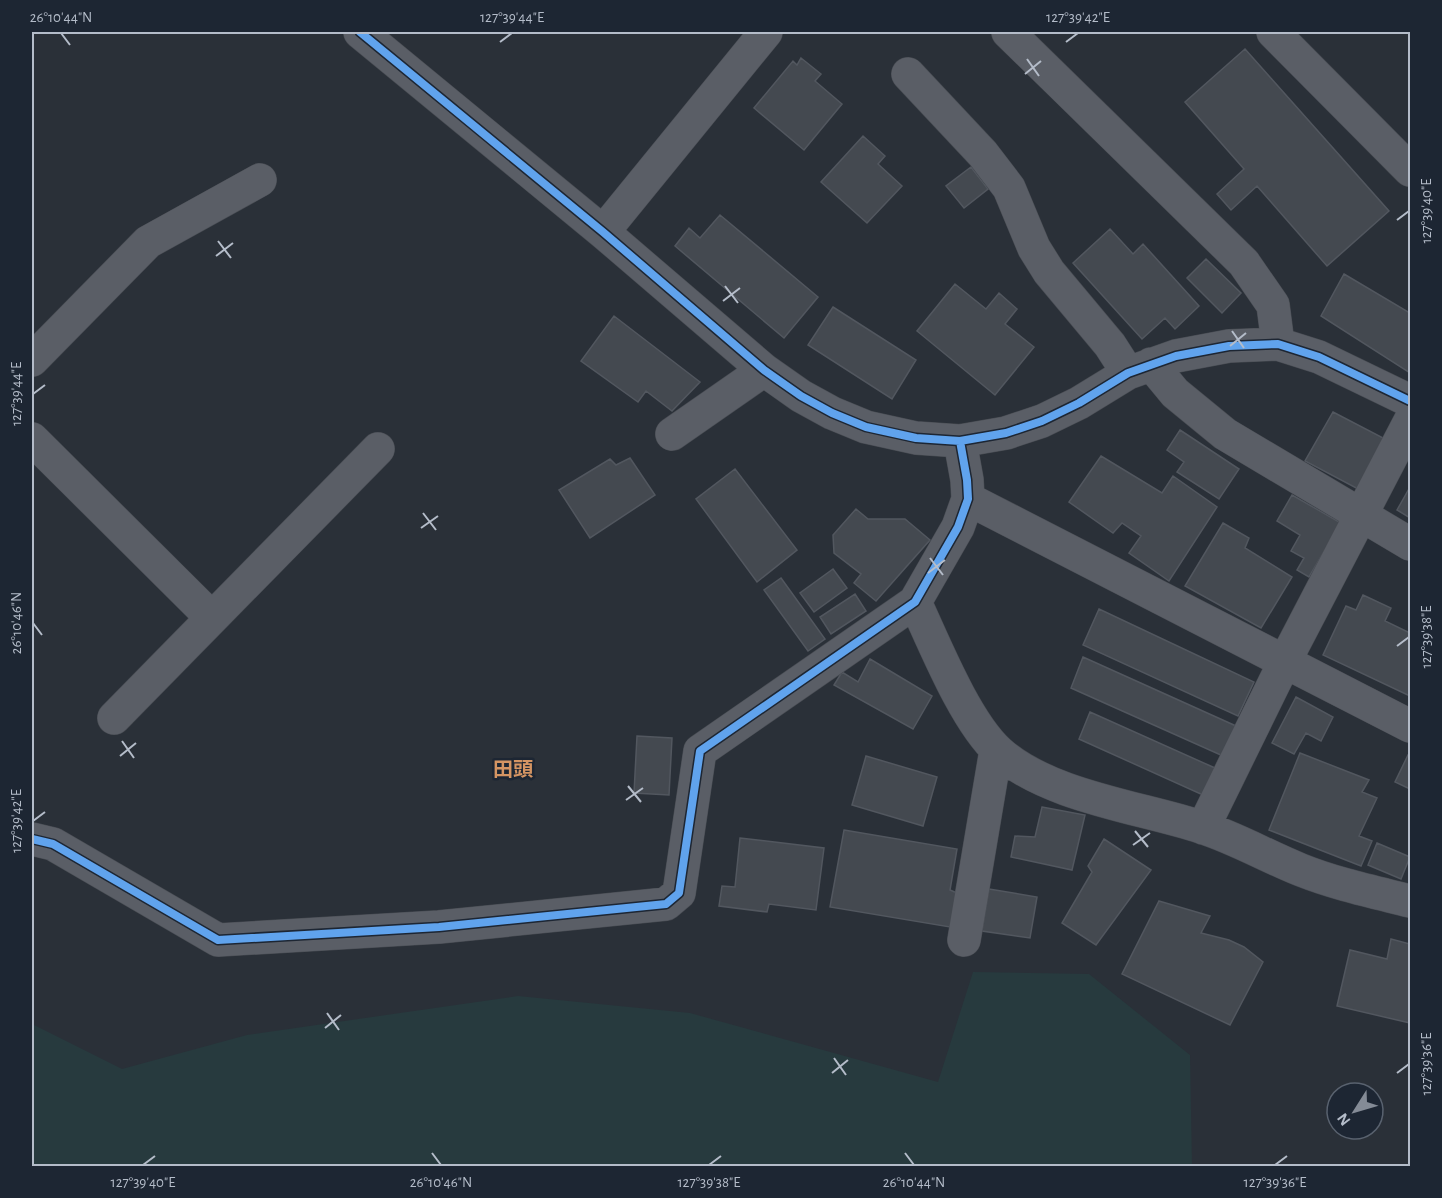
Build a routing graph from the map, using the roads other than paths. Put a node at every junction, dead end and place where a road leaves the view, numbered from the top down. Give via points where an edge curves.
1 (360, 32) edge
2 (766, 32) edge
3 (1008, 32) edge
4 (1273, 32) edge
5 (908, 74) dead end
6 (1410, 170) edge
7 (260, 180) dead end
8 (603, 232) junction
9 (1278, 344) junction
10 (32, 360) edge
11 (1140, 369) junction
12 (764, 370) junction
13 (1410, 401) edge
14 (1410, 421) edge
15 (672, 434) dead end
16 (32, 439) edge
17 (960, 441) junction
18 (378, 449) dead end
19 (968, 499) junction
20 (1363, 515) junction
21 (1410, 544) edge
22 (915, 602) junction
23 (212, 618) junction
24 (1285, 661) junction
25 (114, 718) dead end
26 (1410, 726) edge
27 (996, 750) junction
28 (1203, 828) junction
29 (32, 839) edge
30 (1410, 901) edge
31 (964, 940) dead end

1 - 8 street
2 - 8 street
3 - 9 street via 1244,263 1274,305
4 - 6 street
5 - 11 street via 1010,188 1034,248 1049,272 1110,345
7 - 10 street via 148,242
8 - 12 street
9 - 11 street via 1229,346 1176,356
9 - 13 street via 1319,357
11 - 17 street via 1042,421 1006,433
11 - 20 street via 1225,434
12 - 15 street
12 - 17 street via 801,396 866,427 916,438
14 - 20 street
16 - 23 street
17 - 19 street
18 - 23 street
19 - 22 street via 958,527
19 - 24 street
20 - 21 street
20 - 24 street
22 - 27 street via 958,693
22 - 29 street via 700,751 679,893 666,904 439,927 218,940 53,844
23 - 25 street
24 - 26 street
24 - 28 street
27 - 28 street via 1013,764 1072,791
27 - 31 street
28 - 30 street via 1303,871

